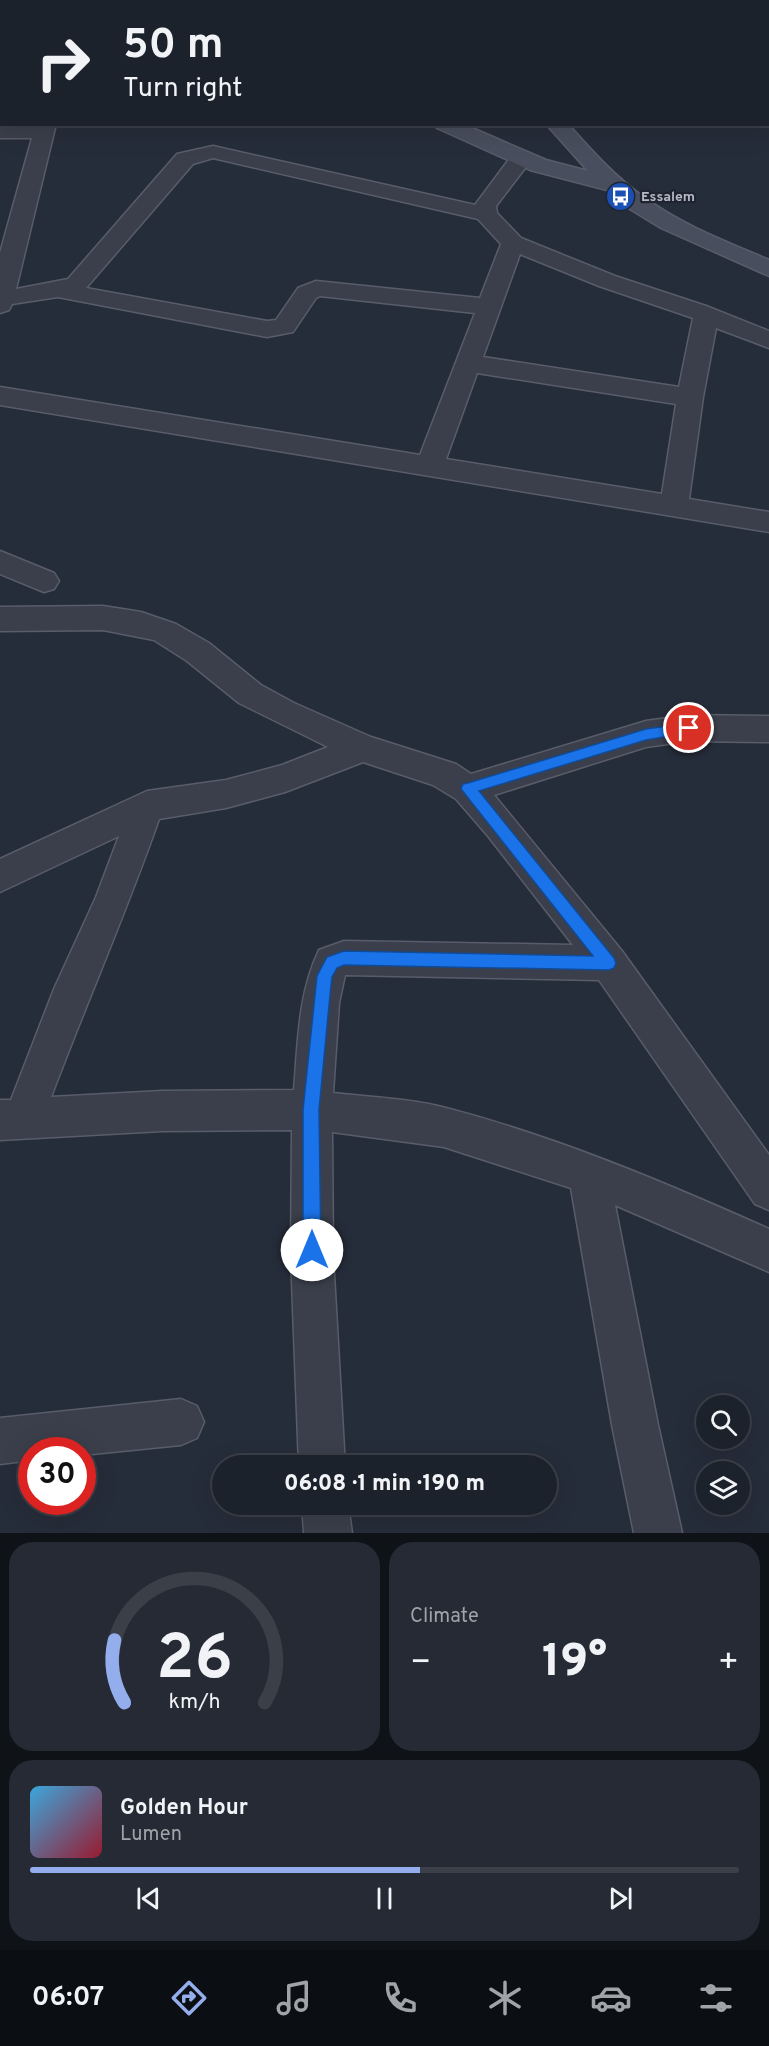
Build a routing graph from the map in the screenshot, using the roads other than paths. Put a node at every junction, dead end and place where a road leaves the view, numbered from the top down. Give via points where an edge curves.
1 (448, 126) edge
2 (558, 126) edge
3 (580, 126) edge
4 (46, 128) edge
5 (0, 132) edge
6 (521, 159) junction
7 (615, 186) junction
8 (654, 194) junction
9 (486, 213) junction
10 (10, 220) edge
11 (513, 243) junction
12 (769, 254) edge
13 (769, 269) edge
14 (58, 290) junction
15 (1, 301) edge
16 (489, 307) junction
17 (706, 315) junction
18 (769, 340) edge
19 (468, 363) junction
20 (0, 396) edge
21 (690, 397) junction
22 (430, 465) junction
23 (674, 506) junction
24 (769, 522) edge
25 (0, 562) edge
26 (44, 581) dead end
27 (0, 619) edge
28 (769, 729) edge
29 (362, 748) junction
30 (468, 789) junction
31 (147, 806) junction
32 (0, 876) edge
33 (609, 963) junction
34 (311, 1110) junction
35 (12, 1119) edge
36 (589, 1174) junction
37 (769, 1190) edge
38 (769, 1251) edge
39 (181, 1422) dead end
40 (0, 1441) edge
41 (321, 1455) edge
42 (326, 1515) edge
43 (328, 1533) edge
44 (658, 1533) edge

1 - 6 main road
2 - 7 main road
3 - 8 main road via 620,168
4 - 5 street
4 - 10 street
6 - 7 main road
6 - 9 street via 485,206
7 - 8 main road
7 - 13 main road via 685,231
8 - 12 main road via 705,224
9 - 11 street
9 - 14 street via 206,153 185,159 82,279
10 - 15 street
11 - 16 street
11 - 17 street
14 - 15 street
14 - 16 street via 267,328 284,326 307,292 316,288
16 - 19 street
17 - 18 street
17 - 21 street
19 - 21 street
19 - 22 street
20 - 22 street
21 - 23 street
22 - 23 street
23 - 24 street
25 - 26 street
27 - 29 street via 103,618 165,632 198,652 250,694
28 - 30 street via 689,728 646,735
29 - 30 street via 444,774
29 - 31 street via 285,778 226,794
30 - 33 street
31 - 32 street
31 - 35 street via 114,897
33 - 34 street via 344,958 332,962 322,995
33 - 37 street
34 - 35 street via 162,1111
34 - 36 street via 444,1127
34 - 41 street via 312,1250
36 - 38 street
36 - 44 street
39 - 40 street
42 - 43 street

